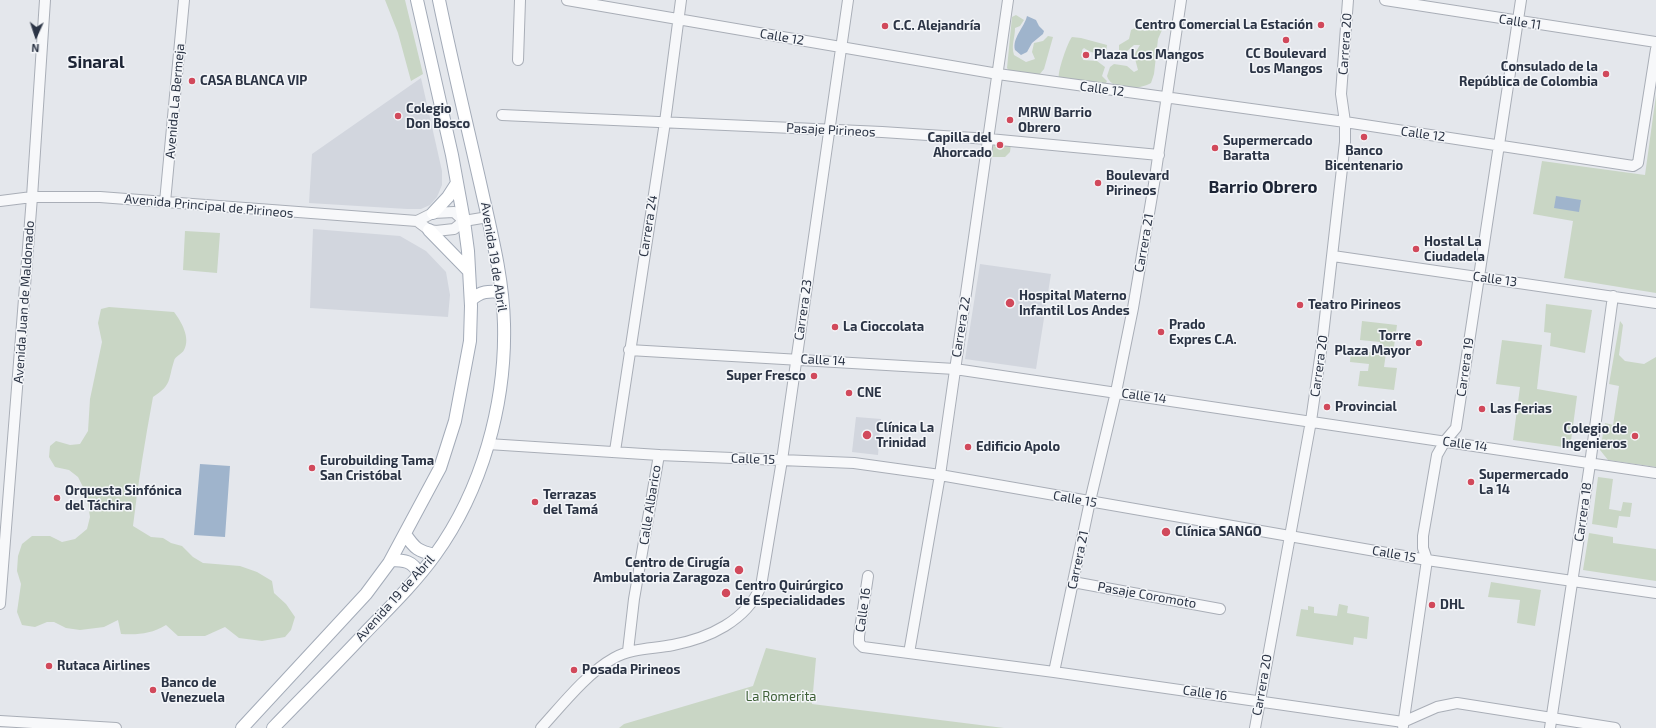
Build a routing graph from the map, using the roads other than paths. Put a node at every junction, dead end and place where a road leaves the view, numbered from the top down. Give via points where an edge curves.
1 (45, 0) edge
2 (184, 0) edge
3 (417, 0) edge
4 (439, 0) edge
5 (520, 0) edge
6 (566, 0) edge
7 (681, 0) edge
8 (848, 0) edge
9 (1008, 0) edge
10 (1181, 0) edge
11 (1348, 0) edge
12 (1385, 0) edge
13 (1521, 0) edge
14 (678, 19) junction
15 (1518, 22) junction
16 (1656, 42) edge
17 (840, 47) junction
18 (1656, 49) edge
19 (518, 60) dead end
20 (998, 74) junction
21 (1166, 98) junction
22 (502, 115) dead end
23 (665, 122) junction
24 (1345, 122) junction
25 (828, 130) junction
26 (989, 139) junction
27 (1499, 145) junction
28 (1159, 155) junction
29 (457, 183) junction
30 (32, 197) junction
31 (0, 201) edge
32 (165, 202) junction
33 (433, 213) junction
34 (488, 217) junction
35 (417, 221) junction
36 (464, 221) junction
37 (428, 230) junction
38 (1333, 256) junction
39 (469, 271) junction
40 (1478, 277) junction
41 (501, 292) junction
42 (1613, 296) junction
43 (471, 300) junction
44 (1656, 303) edge
45 (629, 350) junction
46 (796, 359) junction
47 (955, 369) junction
48 (1116, 392) junction
49 (1311, 421) junction
50 (1445, 441) junction
51 (488, 444) junction
52 (615, 451) junction
53 (659, 455) junction
54 (782, 460) junction
55 (1590, 464) junction
56 (1656, 473) edge
57 (940, 475) junction
58 (1090, 501) junction
59 (406, 534) junction
60 (1290, 536) junction
61 (435, 555) junction
62 (391, 560) junction
63 (1427, 560) junction
64 (1, 565) edge
65 (419, 574) junction
66 (868, 576) dead end
67 (1573, 580) junction
68 (1073, 582) junction
69 (1656, 593) edge
70 (0, 604) edge
71 (1220, 608) dead end
72 (628, 651) junction
73 (909, 653) junction
74 (1054, 672) junction
75 (1259, 701) junction
76 (0, 720) edge
77 (1551, 723) edge
78 (1403, 725) edge
79 (116, 728) edge
80 (242, 728) edge
81 (273, 728) edge
82 (541, 728) edge
83 (1254, 728) edge
84 (1615, 728) edge

1 - 30 street, Avenida Juan de Maldonado
2 - 32 street, Avenida La Bermeja
3 - 29 main road, Avenida 19 de Abril
4 - 34 main road, Avenida 19 de Abril
5 - 19 street
6 - 14 street, Calle 12
7 - 14 street, Carrera 24
8 - 17 street, Carrera 23
9 - 20 street, Carrera 22
10 - 21 street, Carrera 21
11 - 24 street, Carrera 20 via 1341,94
12 - 15 street, Calle 11
13 - 15 street, Carrera 19
14 - 17 street, Calle 12
14 - 23 street, Carrera 24
15 - 16 street, Calle 11
15 - 27 street, Carrera 19
17 - 20 street, Calle 12
17 - 25 street, Carrera 23
18 - 27 street, Calle 12 via 1638,163 1633,166 1622,165
20 - 21 street, Calle 12
20 - 26 street, Carrera 22
21 - 24 street, Calle 12
21 - 28 street, Carrera 21
22 - 23 street, Pasaje Pirineos
23 - 25 street, Pasaje Pirineos
23 - 45 street, Carrera 24
24 - 27 street, Calle 12
24 - 38 street, Carrera 20
25 - 26 street, Pasaje Pirineos
25 - 46 street, Carrera 23
26 - 28 street, Pasaje Pirineos
26 - 47 street, Carrera 22
27 - 40 street, Carrera 19
28 - 48 street, Carrera 21
29 - 33 main road
29 - 36 main road, Avenida 19 de Abril
30 - 31 street, Avenida Principal de Pirineos
30 - 32 street, Avenida Principal de Pirineos via 100,197
30 - 64 street, Avenida Juan de Maldonado
32 - 35 street, Avenida Principal de Pirineos
33 - 35 street
33 - 36 street via 454,212
34 - 36 street
34 - 41 main road, Avenida 19 de Abril
35 - 37 street
36 - 37 street via 454,229
36 - 39 main road, Avenida 19 de Abril
37 - 39 main road
38 - 40 street, Calle 13
38 - 49 street, Carrera 20
39 - 43 main road, Avenida 19 de Abril
40 - 42 street, Calle 13
40 - 50 street, Carrera 19 via 1456,428
41 - 43 main road via 480,292
41 - 51 main road, Avenida 19 de Abril via 504,324 502,369
42 - 44 street, Calle 13
42 - 55 street, Carrera 18
43 - 59 main road, Avenida 19 de Abril via 470,341 455,421 440,468
45 - 46 street, Calle 14
45 - 52 street, Carrera 24
46 - 47 street, Calle 14
46 - 54 street, Carrera 23
47 - 48 street, Calle 14
47 - 57 street, Carrera 22
48 - 49 street, Calle 14
48 - 58 street, Carrera 21
49 - 50 street, Calle 14
49 - 60 street, Carrera 20
50 - 55 street, Calle 14
50 - 63 street, Carrera 19 via 1437,455 1423,536
51 - 52 street, Calle 15
51 - 61 main road, Avenida 19 de Abril via 472,488
52 - 53 street, Calle 15
53 - 54 street, Calle 15
53 - 72 street, Calle Albarico via 634,598
54 - 57 street, Calle 15 via 854,463
54 - 72 street, Carrera 23 via 761,586 756,599 722,629 674,645
55 - 56 street, Calle 14
55 - 67 street, Carrera 18
57 - 58 street, Calle 15
57 - 73 street, Carrera 22
58 - 60 street, Calle 15
58 - 68 street, Carrera 21
59 - 61 main road via 420,552
59 - 62 main road, Avenida 19 de Abril
60 - 63 street, Calle 15
60 - 75 street, Carrera 20
61 - 65 main road, Avenida 19 de Abril
62 - 65 main road via 410,562
62 - 80 main road, Avenida 19 de Abril via 366,594
63 - 67 street, Calle 15
63 - 78 street, Carrera 19
64 - 70 street, Avenida Juan de Maldonado
65 - 81 main road, Avenida 19 de Abril via 404,593
66 - 73 street, Calle 16 via 859,643 863,647
67 - 69 street, Calle 15
67 - 77 street, Carrera 18
68 - 71 street, Pasaje Coromoto
68 - 74 street, Carrera 21
72 - 82 street via 600,668
73 - 74 street, Calle 16
74 - 75 street, Calle 16
75 - 78 street, Calle 16
75 - 83 street, Carrera 20
76 - 79 street
77 - 78 street via 1456,703 1437,707
77 - 84 street

